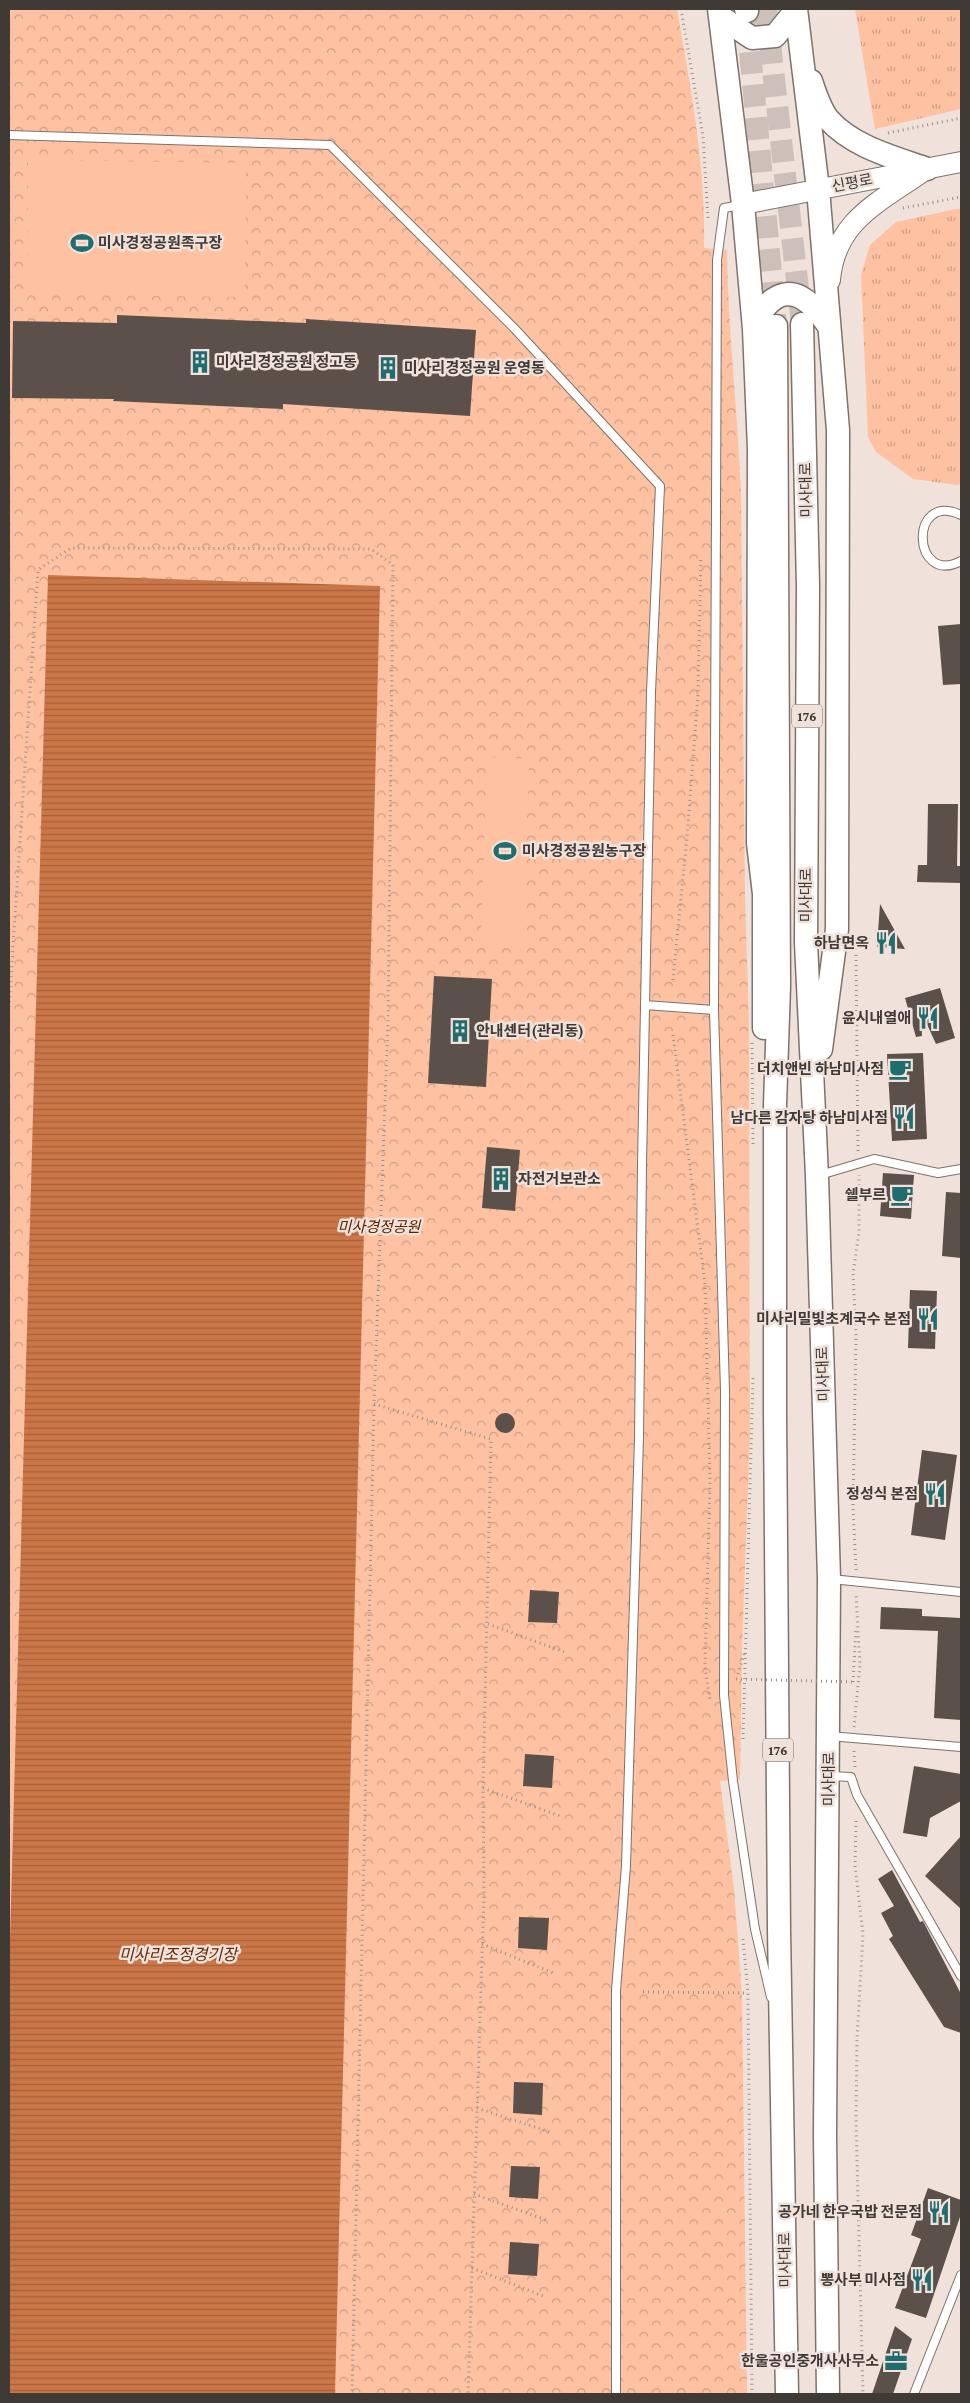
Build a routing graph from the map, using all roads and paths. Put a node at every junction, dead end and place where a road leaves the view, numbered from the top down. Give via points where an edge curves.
1 (681, 9) edge
2 (796, 9) edge
3 (720, 13) edge
4 (800, 55) junction
5 (961, 118) edge
6 (9, 134) edge
7 (881, 135) dead end
8 (961, 162) edge
9 (927, 169) junction
10 (818, 189) junction
11 (961, 197) edge
12 (743, 204) junction
13 (896, 210) dead end
14 (708, 220) dead end
15 (828, 321) junction
16 (802, 324) tunnel mouth
17 (776, 326) tunnel mouth
18 (754, 329) junction
19 (961, 515) edge
20 (702, 547) dead end
21 (961, 560) edge
22 (856, 952) dead end
23 (673, 980) dead end
24 (645, 1005) junction
25 (9, 1007) edge
26 (714, 1010) junction
27 (673, 1035) dead end
28 (775, 1105) junction
29 (814, 1107) junction
30 (859, 1164) junction
31 (961, 1169) edge
32 (816, 1176) junction
33 (374, 1404) junction
34 (829, 1579) junction
35 (856, 1580) junction
36 (961, 1592) edge
37 (488, 1624) junction
38 (856, 1624) junction
39 (745, 1649) dead end
40 (567, 1653) dead end
41 (711, 1705) dead end
42 (829, 1736) junction
43 (852, 1738) junction
44 (961, 1747) edge
45 (829, 1776) junction
46 (483, 1788) junction
47 (857, 1795) junction
48 (560, 1816) dead end
49 (743, 1937) dead end
50 (482, 1944) junction
51 (556, 1974) dead end
52 (961, 1976) edge
53 (642, 1992) dead end
54 (748, 1993) junction
55 (781, 2040) junction
56 (477, 2108) junction
57 (550, 2132) dead end
58 (474, 2194) junction
59 (546, 2220) dead end
60 (472, 2268) junction
61 (961, 2275) edge
62 (543, 2296) dead end
63 (352, 2394) edge
64 (468, 2394) edge
65 (616, 2394) edge
66 (752, 2394) edge
67 (787, 2394) edge
68 (828, 2394) edge
69 (863, 2394) edge
70 (914, 2394) edge

1 - 14 path via 703,136
2 - 3 main road via 775,36 752,38
2 - 4 main road
3 - 12 main road
4 - 9 main road via 819,102 832,122 864,146
4 - 10 main road
5 - 7 path
6 - 24 lane via 330,145 514,328 660,486 651,692
8 - 9 main road, 신평로
9 - 10 main road, 신평로
9 - 15 main road via 862,214 846,231 832,261
10 - 12 main road, 신평로
10 - 15 main road
11 - 13 path
12 - 18 main road
12 - 26 lane via 724,208 717,260
15 - 18 main road via 815,306 798,295 778,296 766,306
15 - 29 main road via 838,430 837,928
16 - 29 main road, 미사대로 / 176 via 808,586 806,943
17 - 28 main road, 미사대로 / 176 via 779,986
18 - 28 main road via 759,449 758,844 764,894 762,1016
19 - 21 lane via 951,511 934,514 927,520 921,537 922,546 933,560 950,564
20 - 23 path via 698,695
22 - 30 path
24 - 26 lane
24 - 65 lane via 639,1438 626,1866 616,1990
25 - 33 path via 38,570 71,548 372,549 393,565 388,1021
26 - 55 lane via 725,1391 724,1695 731,1770 755,1929
27 - 41 path via 705,1284 710,1481 705,1667
28 - 55 main road, 미사대로 / 176
29 - 32 main road, 미사대로 / 176
30 - 31 lane via 874,1159 938,1173
30 - 32 lane
30 - 35 path via 859,1232 853,1274
32 - 34 main road, 미사대로 / 176
33 - 37 path via 491,1439
33 - 63 path
34 - 35 lane
34 - 42 main road, 미사대로 / 176
35 - 36 lane
35 - 38 path
37 - 40 path
37 - 46 path
38 - 39 path, bridge via 853,1682 736,1679
38 - 43 path via 860,1637 860,1665
42 - 43 lane
42 - 45 main road, 미사대로 / 176
43 - 44 lane
43 - 47 path
45 - 47 lane via 851,1777
45 - 68 main road, 미사대로 / 176 via 825,2135
46 - 48 path
46 - 50 path
47 - 52 lane
47 - 69 path via 855,1866 863,1934 856,2119
49 - 54 path
50 - 51 path
50 - 56 path
53 - 54 path
54 - 66 path
55 - 67 main road, 미사대로 / 176
56 - 57 path
56 - 58 path
58 - 59 path
58 - 60 path
60 - 62 path
60 - 64 path
61 - 70 lane

